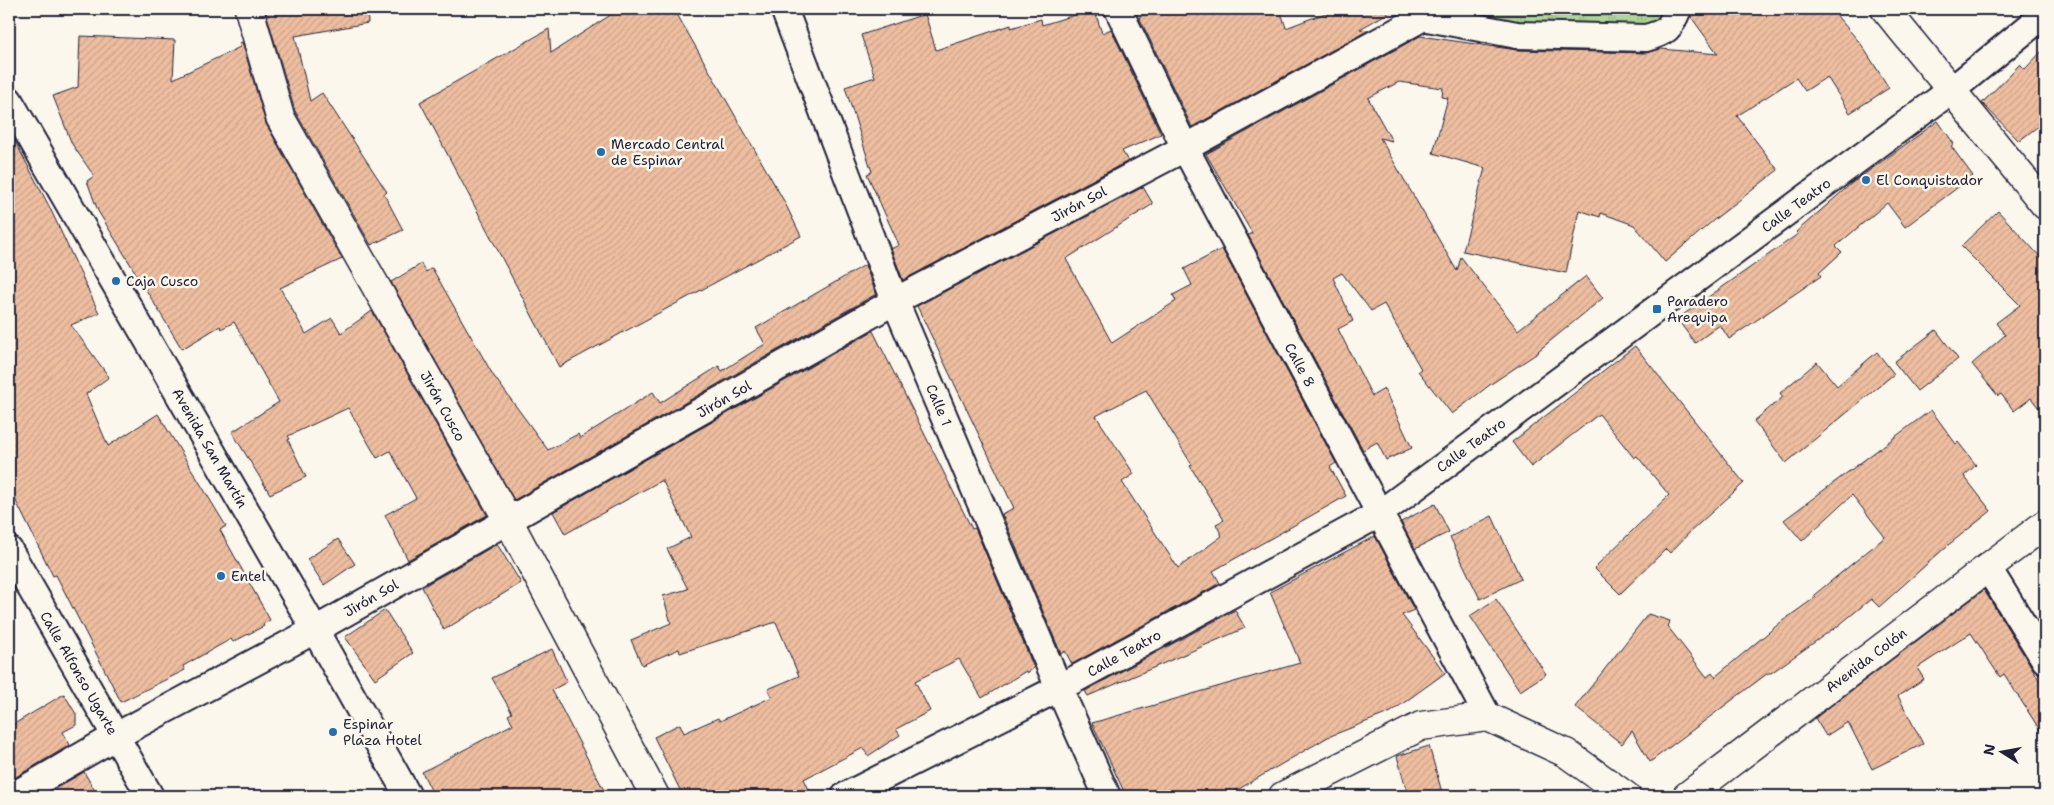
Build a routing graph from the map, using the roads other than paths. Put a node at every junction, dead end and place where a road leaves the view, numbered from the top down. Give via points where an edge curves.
1 (249, 9) edge
2 (784, 9) edge
3 (1118, 9) edge
4 (1678, 9) edge
5 (1885, 9) edge
6 (1430, 13) edge
7 (2045, 14) edge
8 (1952, 89) junction
9 (9, 100) edge
10 (1185, 148) junction
11 (2045, 205) edge
12 (895, 301) junction
13 (1379, 514) junction
14 (508, 520) junction
15 (2045, 524) edge
16 (9, 550) edge
17 (1988, 568) junction
18 (315, 630) junction
19 (2045, 660) edge
20 (1059, 688) junction
21 (1488, 717) junction
22 (116, 736) junction
23 (13, 796) edge
24 (150, 796) edge
25 (408, 796) edge
26 (655, 796) edge
27 (845, 796) edge
28 (1107, 796) edge
29 (1283, 796) edge
30 (1626, 796) edge
31 (1687, 796) edge

1 - 14 main road, Jirón Cusco via 280,117
2 - 12 street, Calle 1
3 - 10 street, Calle 8
4 - 6 street via 1664,33 1646,38 1517,35
5 - 8 main road
6 - 10 street, Jirón Sol
7 - 8 street, Calle Teatro
8 - 11 main road
8 - 13 street, Calle Teatro
9 - 18 street, Avenida San Martín
10 - 12 street, Jirón Sol
10 - 13 street, Calle 8
12 - 14 street, Jirón Sol
12 - 20 street, Calle 1
13 - 20 street, Calle Teatro
13 - 21 street, Calle 8
14 - 18 street, Jirón Sol
14 - 26 main road, Jirón Cusco
15 - 17 main road, Avenida Colón
16 - 22 street, Calle Alfonso Ugarte
17 - 19 street
17 - 31 main road, Avenida Colón
18 - 22 street, Jirón Sol
18 - 25 street, Avenida San Martín
20 - 27 street, Calle Teatro
20 - 28 street, Calle 1
21 - 29 main road via 1421,726
21 - 30 main road via 1566,753
22 - 23 street, Jirón Sol
22 - 24 street, Calle Alfonso Ugarte

